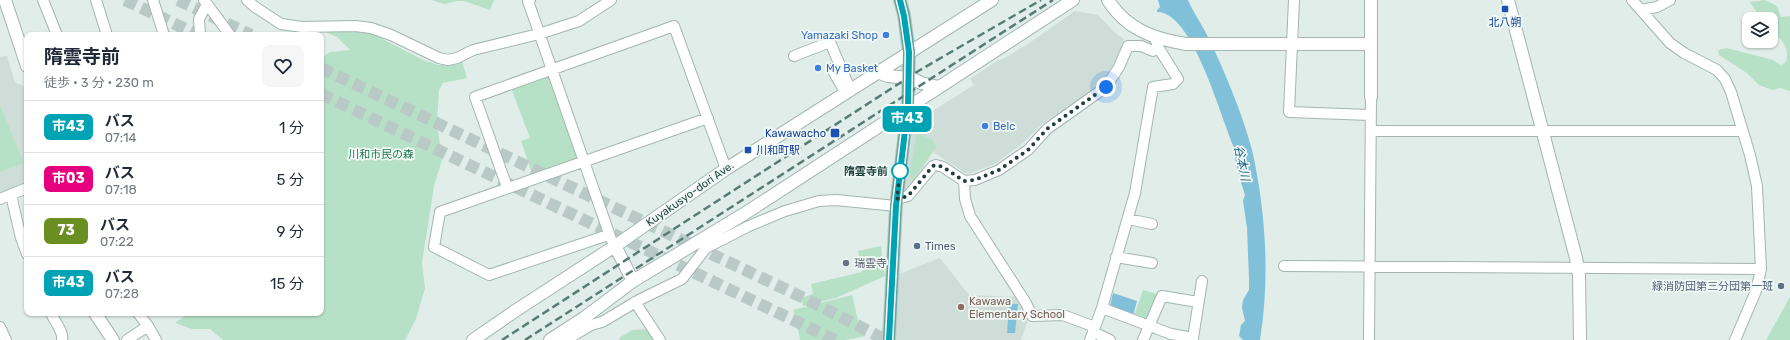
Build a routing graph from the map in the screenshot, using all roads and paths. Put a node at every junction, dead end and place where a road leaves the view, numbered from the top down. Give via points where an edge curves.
1 (5, 0) edge
2 (43, 0) edge
3 (96, 0) edge
4 (153, 0) edge
5 (247, 0) edge
6 (530, 0) edge
7 (611, 0) edge
8 (900, 0) edge
9 (992, 0) edge
10 (1073, 0) edge
11 (1108, 0) edge
12 (1294, 0) edge
13 (1371, 0) edge
14 (1508, 0) edge
15 (1632, 0) edge
16 (1670, 0) edge
17 (205, 2) edge
18 (1641, 10) junction
19 (302, 27) junction
20 (56, 32) edge
21 (106, 32) edge
22 (163, 32) edge
23 (200, 32) edge
24 (228, 32) edge
25 (297, 32) edge
26 (539, 34) junction
27 (1157, 38) junction
28 (1370, 44) junction
29 (1292, 45) junction
30 (1153, 50) dead end
31 (909, 52) junction
32 (794, 56) dead end
33 (24, 57) edge
34 (832, 69) dead end
35 (551, 70) junction
36 (877, 72) junction
37 (908, 77) junction
38 (939, 87) junction
39 (848, 90) junction
40 (1370, 97) joint
41 (908, 106) junction
42 (1370, 114) junction
43 (708, 118) junction
44 (1542, 130) junction
45 (1370, 131) junction
46 (1742, 131) junction
47 (585, 162) junction
48 (726, 169) junction
49 (964, 181) junction
50 (507, 187) junction
51 (24, 189) edge
52 (12, 195) junction
53 (0, 199) edge
54 (896, 202) junction
55 (744, 214) junction
56 (1128, 219) junction
57 (1152, 224) dead end
58 (749, 226) junction
59 (608, 235) junction
60 (24, 246) edge
61 (615, 246) junction
62 (1116, 257) junction
63 (1152, 263) dead end
64 (1284, 266) dead end
65 (1368, 266) junction
66 (1578, 267) junction
67 (1760, 269) junction
68 (1202, 281) dead end
69 (633, 282) junction
70 (635, 302) junction
71 (1198, 302) junction
72 (1102, 308) junction
73 (52, 316) edge
74 (97, 316) edge
75 (140, 316) edge
76 (587, 321) junction
77 (148, 326) junction
78 (1148, 326) junction
79 (0, 327) edge
80 (1093, 333) edge
81 (6, 340) edge
82 (62, 340) edge
83 (113, 340) edge
84 (127, 340) edge
85 (156, 340) edge
86 (473, 340) edge
87 (550, 340) edge
88 (566, 340) edge
89 (660, 340) edge
90 (889, 340) edge
91 (1110, 340) edge
92 (1143, 340) edge
93 (1368, 340) edge
94 (1580, 340) edge
95 (1735, 340) edge

1 - 33 street
2 - 20 street
3 - 21 street
4 - 22 street
5 - 19 street via 281,24
6 - 26 street via 528,1
7 - 26 street via 579,21
8 - 31 main road
9 - 31 street, Kuyakusyo-dori Ave.
10 - 38 street
11 - 27 street via 1125,20
12 - 29 street
13 - 28 street
14 - 44 street
15 - 18 street
16 - 18 street via 1657,7
17 - 23 street via 199,19
17 - 24 street
18 - 46 street via 1670,43 1717,70 1725,79
19 - 25 street
19 - 26 street via 371,28 448,60 473,50
26 - 35 street
27 - 29 street via 1186,44
27 - 56 street via 1158,47 1178,79 1173,84 1153,87 1135,193
28 - 29 street
28 - 40 street
29 - 42 street via 1289,112
30 - 49 street via 1141,46 1128,46 1111,81 1101,92 1047,129 1028,150 999,170 975,180
31 - 36 street, Kuyakusyo-dori Ave.
31 - 37 main road
32 - 39 street via 830,42
34 - 39 street
35 - 43 street via 674,26
35 - 47 street
35 - 50 street via 475,97
36 - 37 street via 888,76
36 - 39 street, Kuyakusyo-dori Ave.
37 - 38 street
37 - 41 main road
38 - 41 street
39 - 48 street, Kuyakusyo-dori Ave.
40 - 42 street
41 - 54 main road
41 - 55 street
42 - 45 street
43 - 47 street
43 - 48 street
44 - 45 street
44 - 46 street
44 - 66 street
45 - 65 street
46 - 67 street via 1757,186
47 - 50 street
47 - 59 street
48 - 61 street, Kuyakusyo-dori Ave.
49 - 54 street via 936,165 908,196
49 - 80 street via 965,199 970,216 1032,316 1063,315
50 - 59 street via 440,212 434,247 489,276
51 - 52 street
52 - 53 street
52 - 60 street
54 - 58 street via 819,201 785,211
54 - 90 main road
55 - 58 street
55 - 69 street
56 - 57 street
56 - 62 street
58 - 70 street via 706,248 682,279
59 - 61 street
61 - 69 street
61 - 86 street, Kuyakusyo-dori Ave.
62 - 63 street
62 - 72 street
64 - 65 street
65 - 66 street
65 - 93 street
66 - 67 street
66 - 94 street
67 - 95 street via 1756,290
68 - 71 street
69 - 76 street
70 - 76 street via 602,322
70 - 89 street
71 - 78 street via 1162,296
71 - 78 street via 1193,338
72 - 78 street
72 - 80 street
73 - 82 street via 62,333
74 - 83 street
75 - 77 street
76 - 87 street
76 - 88 street
77 - 84 street
77 - 85 street
78 - 92 street
79 - 81 street
80 - 91 street

